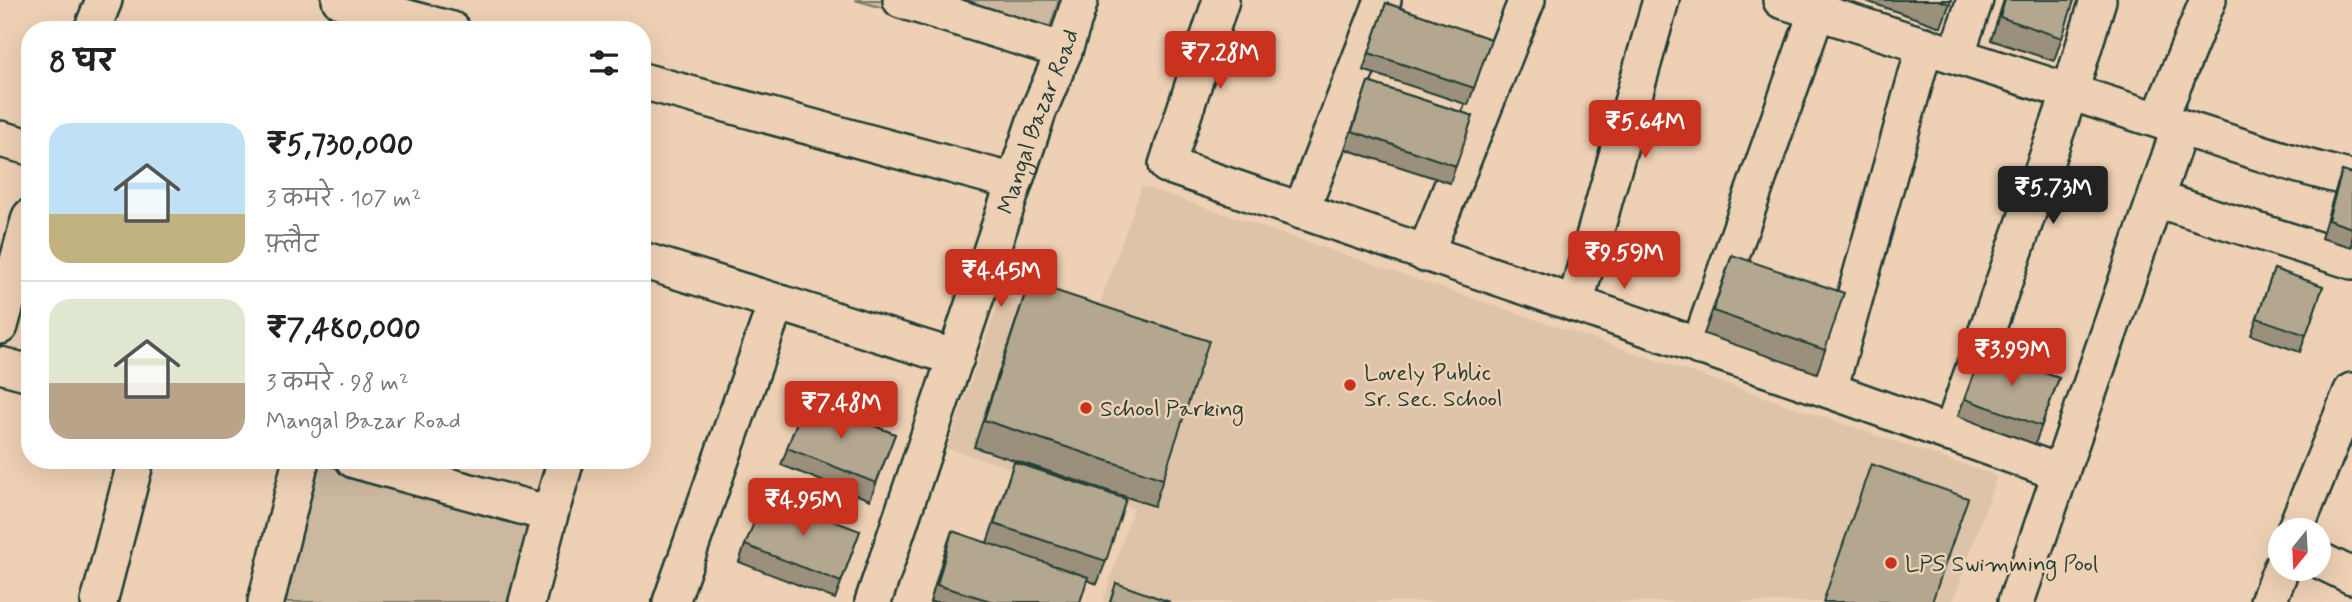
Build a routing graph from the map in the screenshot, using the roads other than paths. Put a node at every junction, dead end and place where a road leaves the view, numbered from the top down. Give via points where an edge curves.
1 (104, 0) edge
2 (340, 0) edge
3 (901, 0) edge
4 (1080, 0) edge
5 (1221, 0) edge
6 (1383, 0) edge
7 (1527, 0) edge
8 (1661, 0) edge
9 (1781, 0) edge
10 (1975, 0) edge
11 (2098, 0) edge
12 (2208, 0) edge
13 (1817, 11) junction
14 (96, 21) edge
15 (418, 21) edge
16 (1941, 50) junction
17 (1064, 51) junction
18 (651, 83) edge
19 (2070, 92) junction
20 (2170, 124) junction
21 (0, 139) edge
22 (21, 145) edge
23 (2352, 179) edge
24 (1014, 182) junction
25 (2156, 199) junction
26 (1301, 211) junction
27 (21, 250) edge
28 (1425, 254) junction
29 (2352, 261) edge
30 (651, 263) edge
31 (776, 303) junction
32 (1575, 304) junction
33 (0, 326) edge
34 (1699, 346) junction
35 (956, 358) junction
36 (0, 365) edge
37 (21, 371) edge
38 (1829, 390) junction
39 (2352, 391) edge
40 (1951, 434) junction
41 (134, 469) edge
42 (298, 469) edge
43 (387, 469) edge
44 (563, 469) edge
45 (2061, 473) junction
46 (550, 514) junction
47 (2300, 518) edge
48 (2331, 566) edge
49 (2352, 576) edge
50 (2276, 581) edge
51 (99, 602) edge
52 (266, 602) edge
53 (527, 602) edge
54 (671, 602) edge
55 (873, 602) edge
56 (2016, 602) edge
57 (2268, 602) edge

1 - 14 street
2 - 15 street
3 - 17 street
4 - 17 street, Mangal Bazar Road
5 - 26 street via 1167,165
6 - 26 street
7 - 28 street
8 - 32 street
9 - 13 street
10 - 16 street
11 - 19 street
12 - 20 street
13 - 16 street
13 - 34 street
16 - 19 street
16 - 38 street
17 - 24 street, Mangal Bazar Road
18 - 24 street
19 - 20 street
19 - 40 street
20 - 23 street
20 - 25 street
21 - 22 street
24 - 35 street, Mangal Bazar Road
25 - 29 street
25 - 45 street
26 - 28 street
27 - 33 street
28 - 32 street
30 - 31 street
31 - 35 street
31 - 54 street
32 - 34 street
34 - 38 street
35 - 55 street, Mangal Bazar Road
36 - 37 street
38 - 40 street
39 - 47 street
40 - 45 street
41 - 51 street
42 - 52 street
43 - 46 street
44 - 46 street
45 - 56 street
46 - 53 street
48 - 49 street
50 - 57 street

